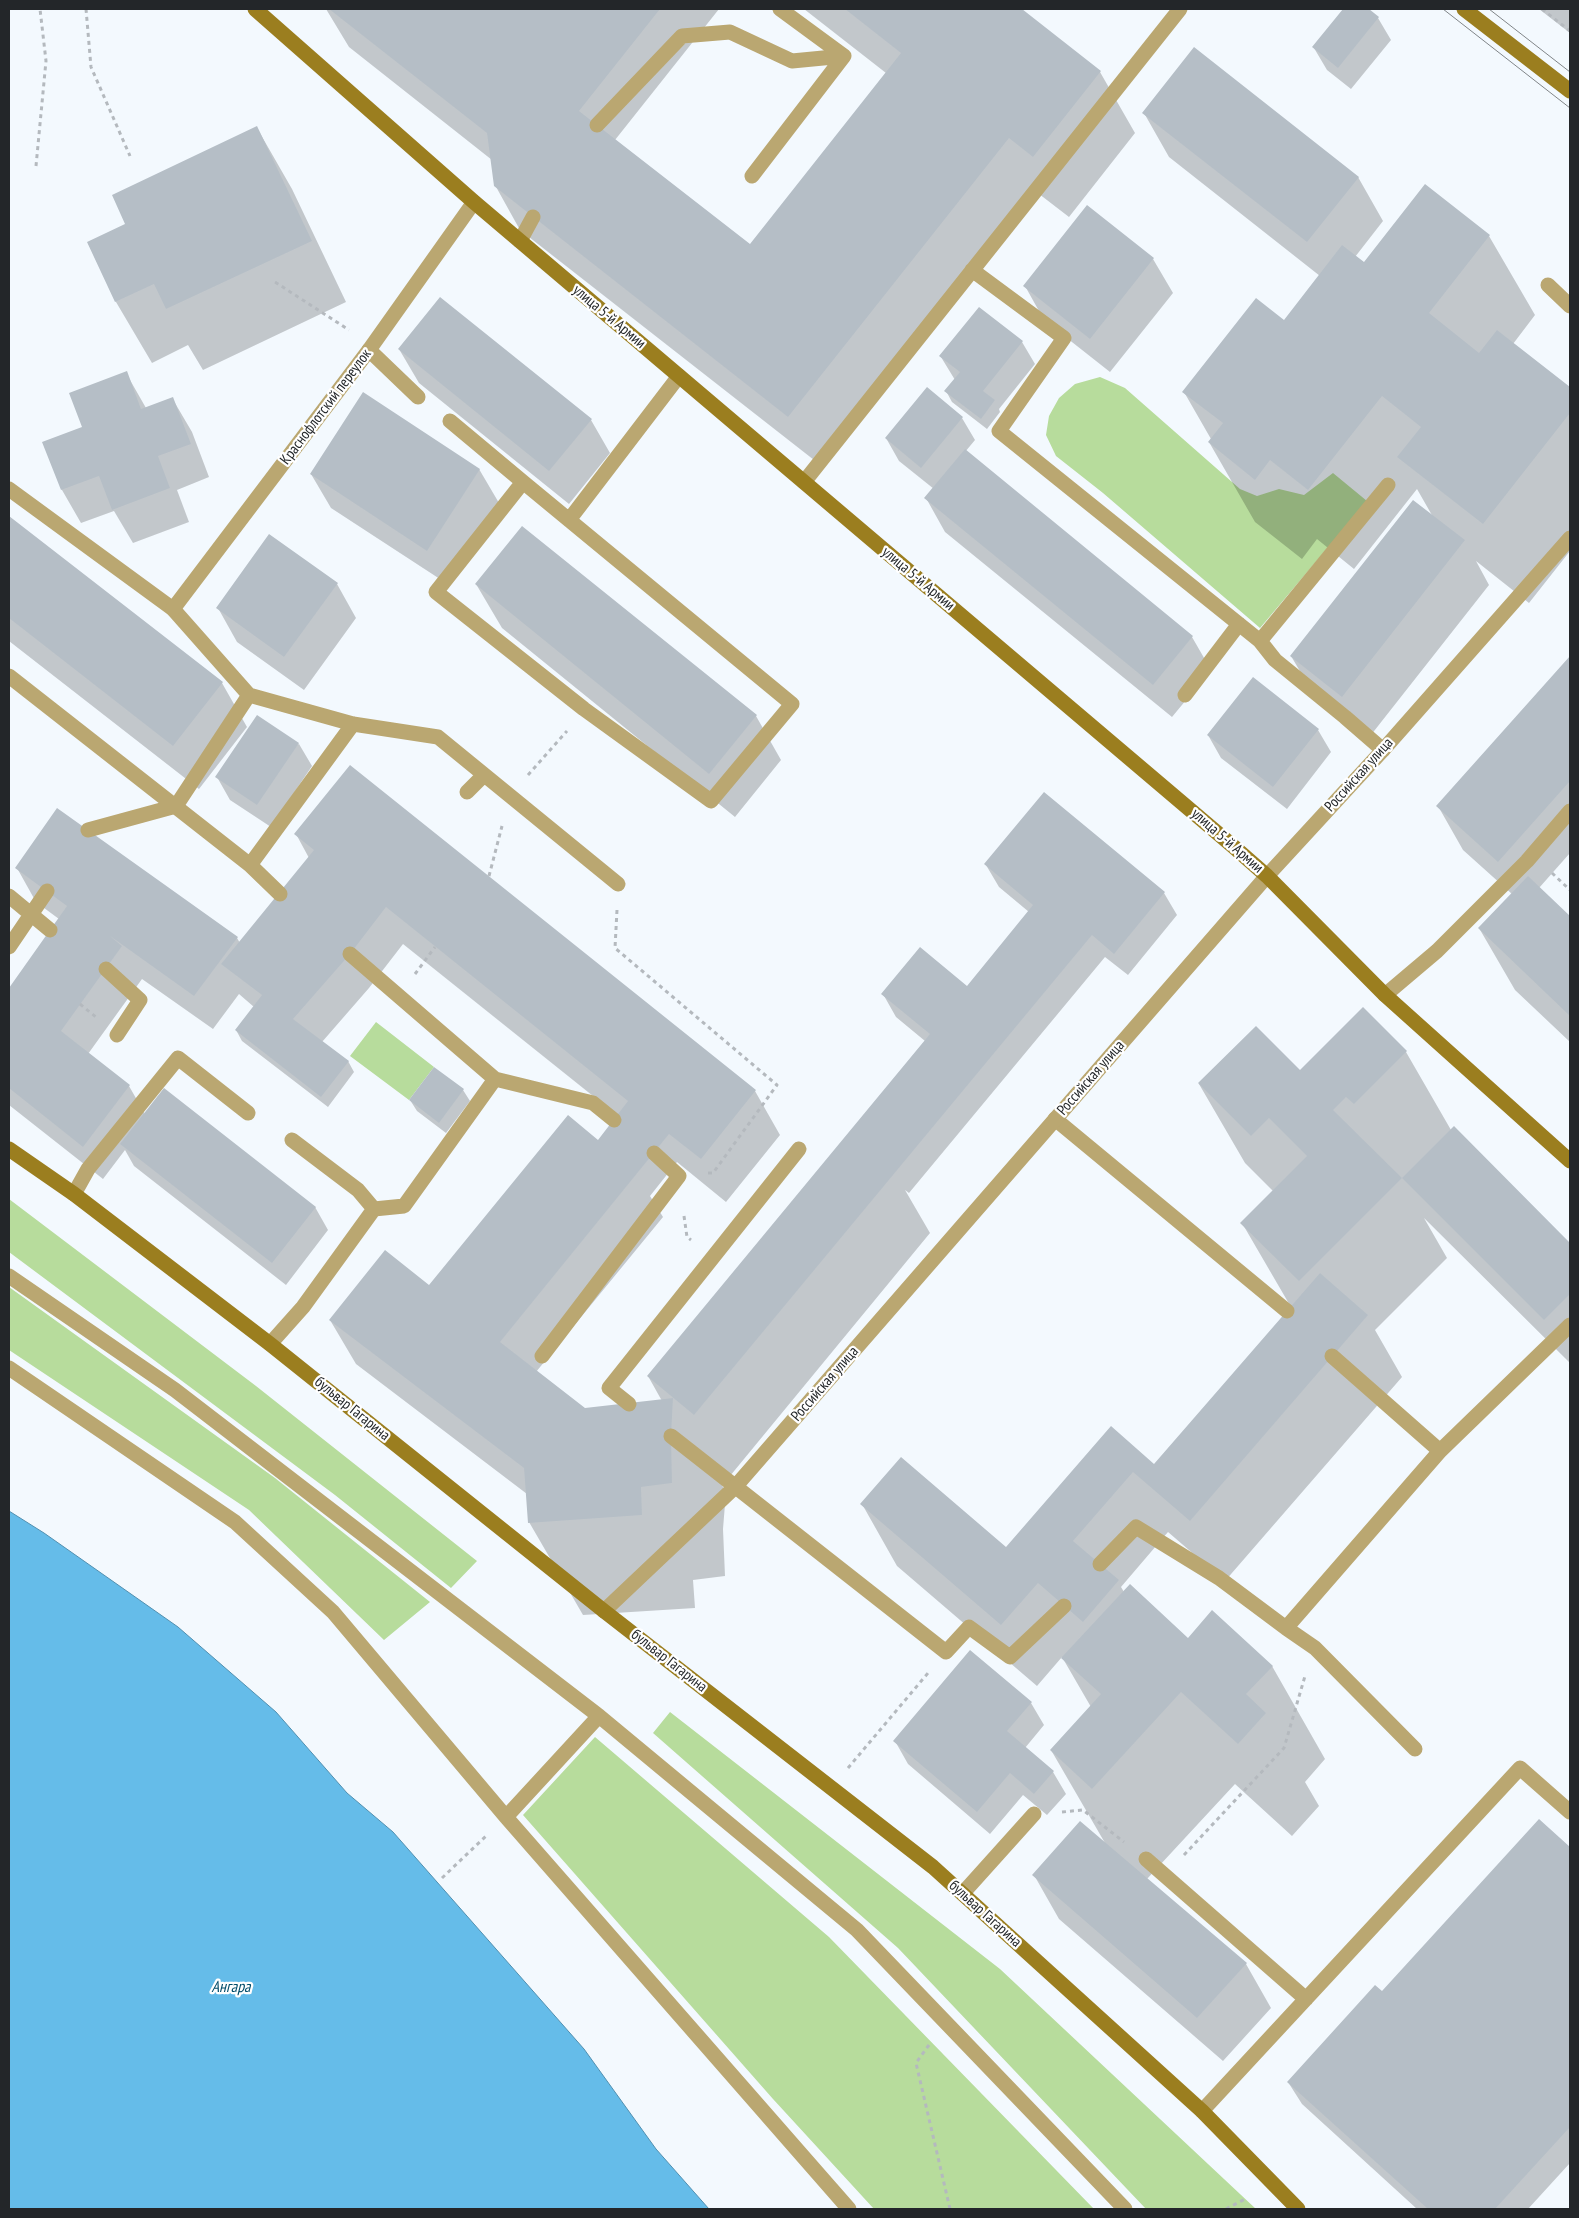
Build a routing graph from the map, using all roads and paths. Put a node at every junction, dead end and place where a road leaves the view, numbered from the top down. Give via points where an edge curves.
1 (40, 9) edge
2 (86, 9) edge
3 (255, 9) edge
4 (780, 9) edge
5 (1180, 9) edge
6 (1464, 9) edge
7 (1542, 9) edge
8 (1570, 31) edge
9 (844, 56) junction
10 (1570, 91) edge
11 (597, 125) dead end
12 (130, 156) dead end
13 (36, 166) dead end
14 (752, 176) dead end
15 (474, 202) junction
16 (533, 217) dead end
17 (520, 241) junction
18 (972, 270) junction
19 (275, 282) dead end
20 (1548, 285) dead end
21 (1570, 306) edge
22 (350, 331) dead end
23 (369, 350) junction
24 (678, 376) junction
25 (418, 397) dead end
26 (450, 421) dead end
27 (524, 482) junction
28 (804, 482) junction
29 (1388, 485) dead end
30 (9, 489) edge
31 (569, 520) junction
32 (1570, 538) edge
33 (174, 609) junction
34 (1240, 624) junction
35 (1260, 641) junction
36 (9, 676) edge
37 (249, 695) junction
38 (1185, 695) dead end
39 (353, 724) junction
40 (1382, 750) junction
41 (484, 775) junction
42 (467, 792) dead end
43 (176, 806) junction
44 (1570, 811) edge
45 (88, 830) dead end
46 (250, 865) junction
47 (1267, 876) junction
48 (618, 884) joint
49 (47, 891) dead end
50 (280, 894) dead end
51 (9, 896) edge
52 (32, 915) junction
53 (50, 930) dead end
54 (9, 947) edge
55 (435, 947) dead end
56 (350, 954) dead end
57 (106, 969) dead end
58 (1385, 995) junction
59 (399, 996) junction
60 (116, 1035) dead end
61 (495, 1078) junction
62 (248, 1113) dead end
63 (1055, 1119) junction
64 (614, 1120) dead end
65 (292, 1140) dead end
66 (9, 1149) edge
67 (799, 1149) dead end
68 (654, 1153) dead end
69 (1570, 1161) edge
70 (679, 1176) junction
71 (74, 1194) junction
72 (374, 1209) junction
73 (712, 1259) junction
74 (9, 1276) edge
75 (1287, 1311) dead end
76 (1570, 1325) edge
77 (270, 1344) junction
78 (542, 1356) dead end
79 (1332, 1356) dead end
80 (9, 1368) edge
81 (630, 1404) dead end
82 (670, 1436) dead end
83 (1440, 1451) junction
84 (735, 1487) junction
85 (1100, 1564) dead end
86 (1064, 1606) dead end
87 (604, 1611) junction
88 (1286, 1628) junction
89 (1315, 1648) junction
90 (946, 1652) junction
91 (599, 1716) junction
92 (1415, 1748) dead end
93 (832, 1788) junction
94 (1570, 1812) edge
95 (1034, 1814) joint
96 (506, 1817) junction
97 (1146, 1859) joint
98 (1164, 1875) junction
99 (442, 1878) dead end
100 (963, 1893) junction
101 (1306, 1999) junction
102 (944, 2021) junction
103 (1202, 2111) junction
104 (849, 2209) edge
105 (950, 2209) edge
106 (1125, 2209) edge
107 (1298, 2209) edge

1 - 13 path via 46,61
2 - 12 path via 91,67
3 - 15 street, улица 5-й Армии
4 - 9 street
5 - 18 street
6 - 10 street
7 - 8 path
9 - 11 street via 792,61 730,32 682,36
9 - 14 street
15 - 17 street, улица 5-й Армии
15 - 23 street, Краснофлотский переулок
16 - 17 street
17 - 24 street, улица 5-й Армии
18 - 28 street
18 - 34 street via 1064,338 999,431
19 - 22 path
20 - 21 street
23 - 25 street
23 - 33 street, Краснофлотский переулок
24 - 28 street, улица 5-й Армии
24 - 31 street
26 - 27 street
27 - 31 street
27 - 31 street via 436,592 584,708 711,801 792,704
28 - 47 street, улица 5-й Армии
29 - 35 street
30 - 33 street
32 - 40 street, Российская улица
33 - 37 street
34 - 35 street
34 - 38 street
35 - 40 street via 1274,660
36 - 43 street
37 - 39 street
37 - 43 street
39 - 41 street via 438,737
39 - 46 street
40 - 47 street, Российская улица
41 - 42 street
41 - 48 street
43 - 45 street
43 - 46 street
44 - 58 street via 1527,861 1437,951
46 - 50 street
47 - 58 street, улица 5-й Армии
47 - 63 street, Российская улица
48 - 70 path via 616,948 777,1085 713,1173
49 - 52 street
51 - 52 street
52 - 53 street
52 - 54 street
55 - 59 path
56 - 59 street
57 - 60 street via 140,1000
58 - 69 street, улица 5-й Армии
59 - 61 street
61 - 64 street via 593,1103
61 - 72 street via 404,1206
62 - 71 street via 178,1058 88,1169
63 - 75 street
63 - 84 street, Российская улица
65 - 72 street via 358,1190
66 - 71 street, бульвар Гагарина
67 - 73 street
68 - 70 street
70 - 73 path via 687,1237
70 - 78 street
71 - 77 street, бульвар Гагарина
72 - 77 street via 303,1307
73 - 81 street via 610,1388
74 - 91 street via 175,1390
76 - 83 street
77 - 87 street, бульвар Гагарина
79 - 83 street
80 - 96 street via 235,1522 332,1612
82 - 84 street
83 - 88 street
84 - 87 street, Российская улица
84 - 90 street
85 - 88 street via 1136,1527 1219,1578
86 - 90 street via 1010,1658 969,1627
87 - 93 street, бульвар Гагарина
88 - 89 street
89 - 92 street
89 - 98 path via 1284,1748
90 - 93 path
91 - 96 street
91 - 102 street via 857,1930
93 - 100 street, бульвар Гагарина
94 - 101 street via 1520,1768
95 - 97 path via 1083,1810
95 - 100 street
96 - 99 path
96 - 104 street
97 - 98 street
98 - 101 street
100 - 103 street, бульвар Гагарина
101 - 103 street
102 - 105 path via 916,2063
102 - 106 street
103 - 107 street, бульвар Гагарина

